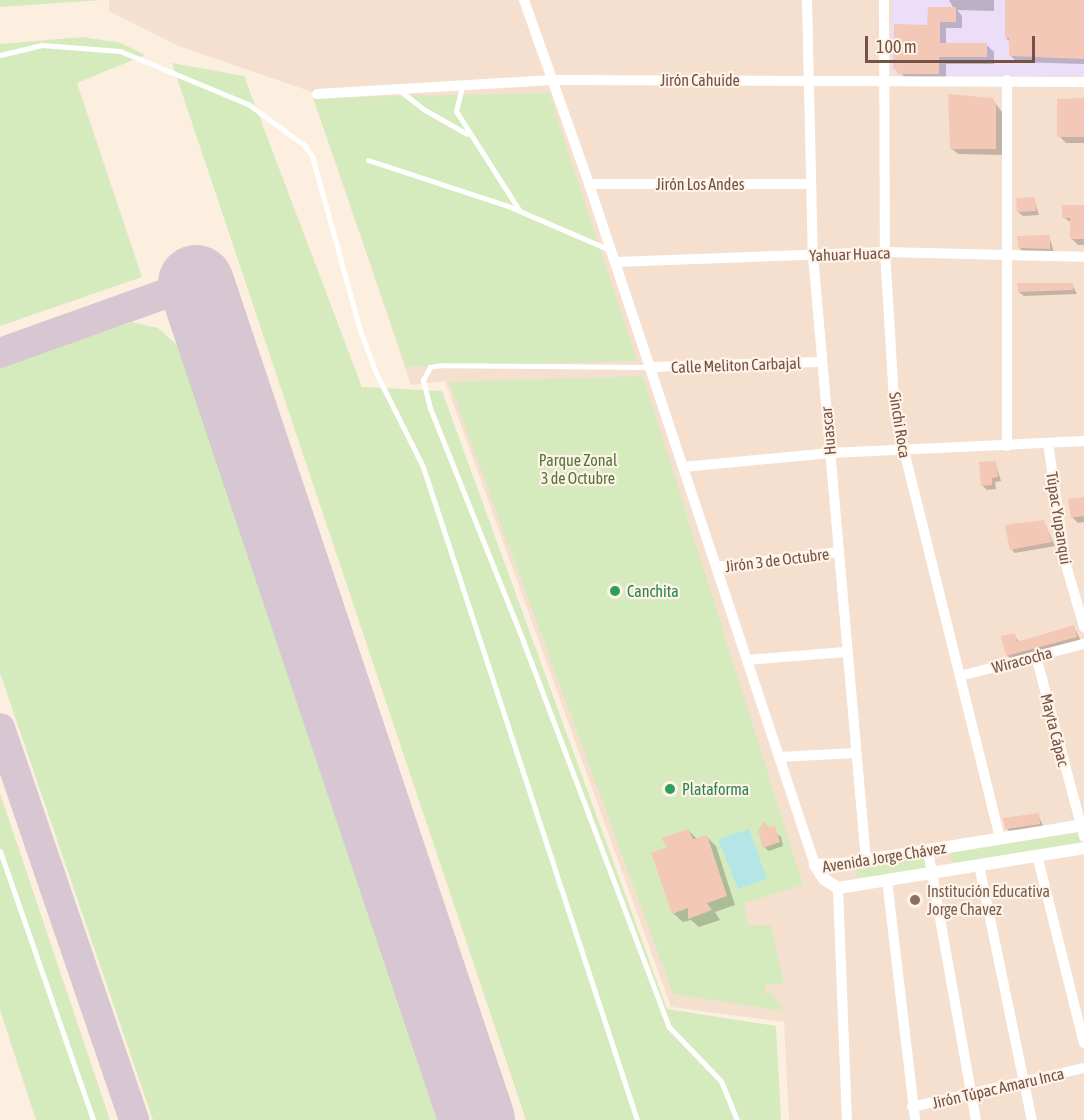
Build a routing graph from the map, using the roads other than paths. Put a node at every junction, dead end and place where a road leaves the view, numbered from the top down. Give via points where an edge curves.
1 (524, 0) edge
2 (807, 0) edge
3 (884, 0) edge
4 (0, 55) edge
5 (552, 80) junction
6 (885, 80) junction
7 (1007, 80) junction
8 (807, 81) junction
9 (1084, 82) edge
10 (464, 84) junction
11 (396, 88) junction
12 (317, 94) dead end
13 (468, 134) junction
14 (368, 160) dead end
15 (589, 184) junction
16 (810, 184) junction
17 (520, 212) junction
18 (611, 251) junction
19 (885, 252) junction
20 (1005, 254) junction
21 (813, 255) junction
22 (1084, 257) edge
23 (615, 262) junction
24 (821, 362) junction
25 (650, 367) junction
26 (1084, 441) edge
27 (1048, 443) junction
28 (1007, 446) junction
29 (902, 450) junction
30 (830, 453) junction
31 (683, 467) junction
32 (838, 552) junction
33 (716, 567) junction
34 (1084, 627) edge
35 (1084, 644) edge
36 (845, 652) junction
37 (1036, 656) junction
38 (747, 660) junction
39 (960, 676) junction
40 (856, 753) junction
41 (779, 757) junction
42 (1082, 829) edge
43 (1000, 839) junction
44 (1084, 848) edge
45 (928, 850) junction
46 (0, 851) edge
47 (1037, 855) junction
48 (866, 861) junction
49 (815, 865) junction
50 (980, 865) junction
51 (932, 872) junction
52 (887, 880) junction
53 (838, 888) junction
54 (1084, 1043) edge
55 (1084, 1068) edge
56 (1025, 1083) junction
57 (972, 1096) junction
58 (912, 1107) junction
59 (93, 1120) edge
60 (637, 1120) edge
61 (737, 1120) edge
62 (847, 1120) edge
63 (915, 1120) edge
64 (976, 1120) edge
65 (1032, 1120) edge

1 - 5 street
2 - 8 street, Huascar
3 - 6 street, Sinchi Roca
4 - 60 lane via 42,45 120,51 248,104 304,145 312,156 360,330 376,374 410,433 423,467
5 - 8 street, Jirón Cahuide
5 - 10 street, Jirón Cahuide
5 - 15 street
6 - 7 street, Jirón Cahuide
6 - 8 street, Jirón Cahuide
6 - 19 street, Sinchi Roca
7 - 9 street, Jirón Cahuide
7 - 20 street
8 - 16 street, Huascar
10 - 11 street, Jirón Cahuide
10 - 13 lane via 455,103
11 - 12 street, Jirón Cahuide
11 - 13 lane
13 - 17 lane
14 - 17 lane
15 - 16 street, Jirón Los Andes
15 - 18 street
16 - 21 street, Huascar
17 - 18 lane
18 - 23 street
19 - 20 street, Yahuar Huaca
19 - 21 street, Yahuar Huaca
19 - 29 street, Sinchi Roca via 895,414
20 - 22 street, Yahuar Huaca
20 - 28 street
21 - 23 street, Yahuar Huaca
21 - 24 street, Huascar
23 - 25 street
24 - 25 street, Calle Meliton Carbajal
24 - 30 street, Huascar
25 - 31 street
25 - 61 lane via 441,365 430,367 423,385 669,1027 721,1081
26 - 27 street
27 - 28 street
27 - 34 street, Túpac Yupanqui via 1066,565
28 - 29 street
29 - 30 street
29 - 39 street, Sinchi Roca
30 - 31 street
30 - 32 street, Huascar
31 - 33 street
32 - 33 street, Jirón 3 de Octubre
32 - 36 street, Huascar
33 - 38 street
35 - 37 street, Wiracocha
36 - 38 street
36 - 40 street, Huascar
37 - 39 street, Wiracocha
37 - 42 street, Mayta Cápac
38 - 41 street
39 - 43 street, Sinchi Roca
40 - 41 street
40 - 48 street, Huascar
41 - 49 street
42 - 43 street, Avenida Jorge Chávez
43 - 45 street, Avenida Jorge Chávez
44 - 47 street, Avenida Jorge Chávez
45 - 48 street, Avenida Jorge Chávez
45 - 51 street
46 - 59 lane
47 - 50 street, Avenida Jorge Chávez
47 - 54 street
48 - 49 street, Avenida Jorge Chávez
49 - 53 street, Avenida Jorge Chávez via 824,879
50 - 51 street, Avenida Jorge Chávez
50 - 56 street
51 - 52 street, Avenida Jorge Chávez
51 - 57 street
52 - 53 street, Avenida Jorge Chávez
52 - 58 street
53 - 62 street
55 - 56 street, Jirón Túpac Amaru Inca
56 - 57 street, Jirón Túpac Amaru Inca
56 - 65 street
57 - 58 street, Jirón Túpac Amaru Inca
57 - 64 street
58 - 63 street

